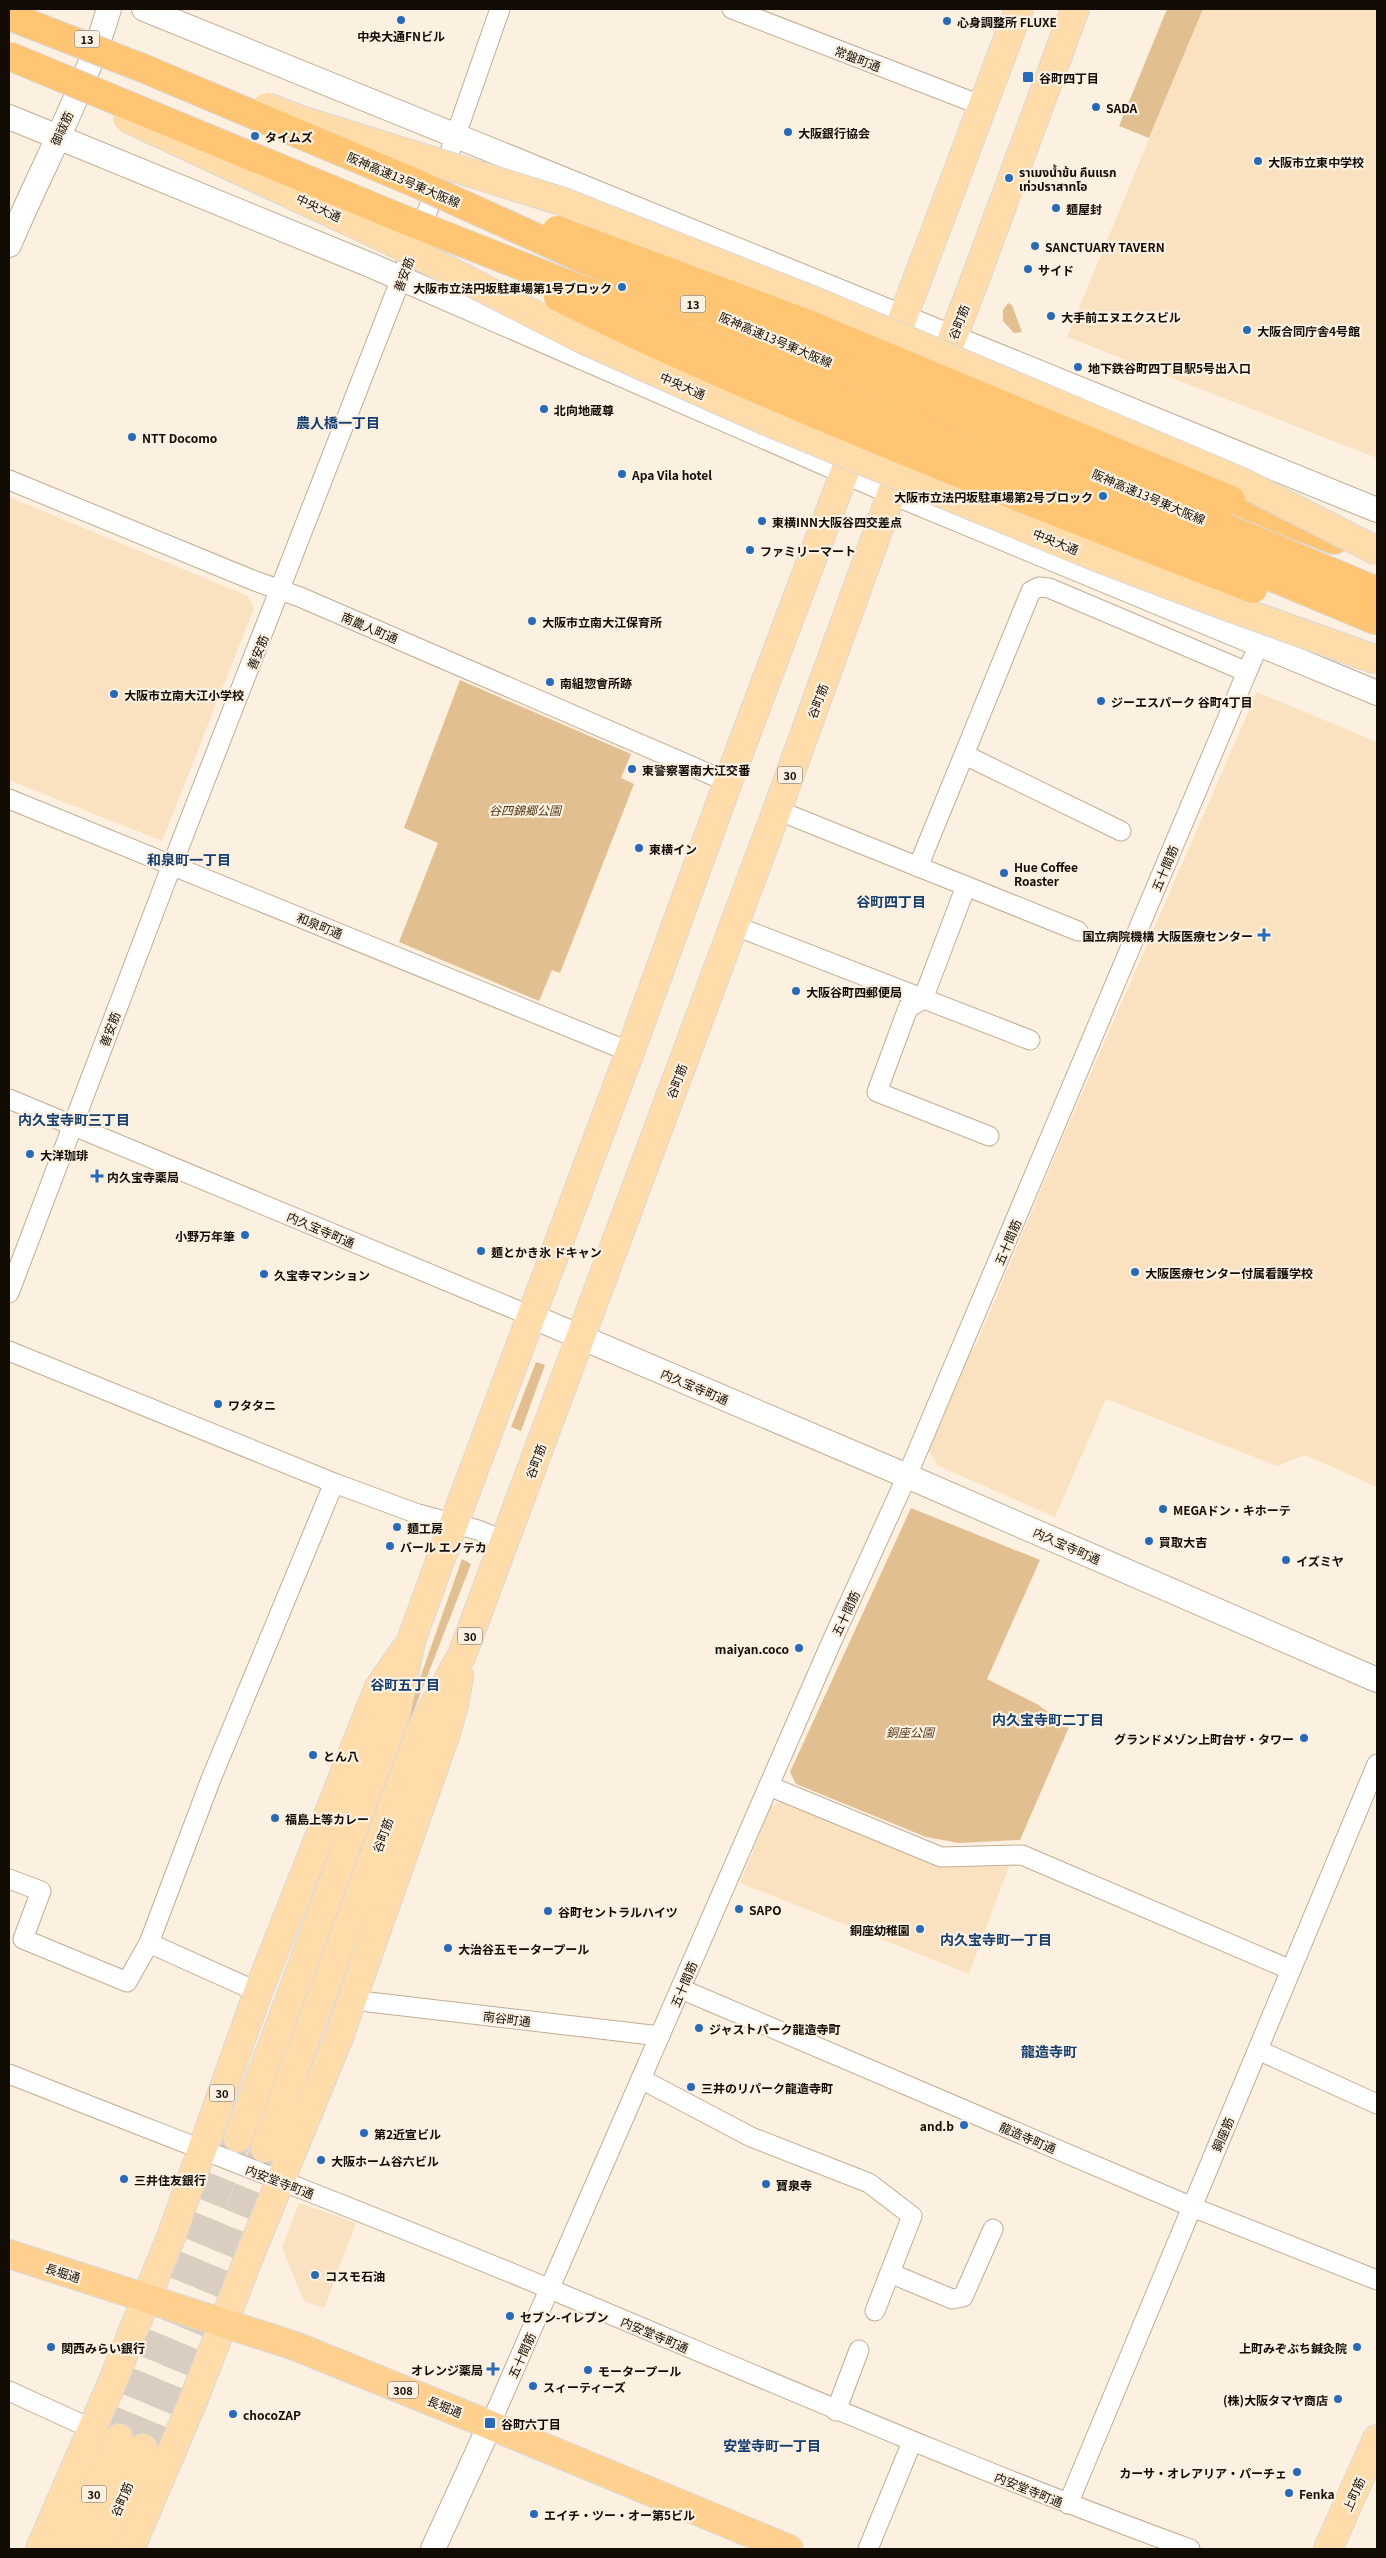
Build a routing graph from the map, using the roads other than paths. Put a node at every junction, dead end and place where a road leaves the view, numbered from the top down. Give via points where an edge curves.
1 (9, 9) edge
2 (28, 9) edge
3 (109, 9) edge
4 (144, 9) edge
5 (500, 9) edge
6 (732, 9) edge
7 (1019, 9) edge
8 (1075, 9) edge
9 (9, 16) edge
10 (14, 61) edge
11 (145, 69) junction
12 (983, 106) junction
13 (9, 117) edge
14 (456, 135) junction
15 (57, 137) junction
16 (420, 185) junction
17 (405, 220) junction
18 (9, 245) edge
19 (401, 279) junction
20 (904, 318) junction
21 (953, 336) junction
22 (846, 472) junction
23 (9, 480) edge
24 (892, 492) junction
25 (1377, 510) edge
26 (1377, 551) edge
27 (1377, 557) edge
28 (280, 590) junction
29 (1377, 591) edge
30 (1377, 621) edge
31 (1377, 633) edge
32 (1259, 644) junction
33 (1377, 660) edge
34 (1247, 672) junction
35 (1377, 693) edge
36 (965, 755) junction
37 (728, 782) junction
38 (9, 799) edge
39 (778, 810) junction
40 (1121, 830) dead end
41 (172, 865) junction
42 (918, 867) junction
43 (966, 886) junction
44 (733, 925) junction
45 (1078, 931) dead end
46 (922, 999) junction
47 (1030, 1040) dead end
48 (630, 1052) junction
49 (9, 1099) edge
50 (72, 1126) junction
51 (989, 1136) dead end
52 (9, 1293) edge
53 (531, 1316) junction
54 (581, 1337) junction
55 (9, 1351) edge
56 (907, 1476) junction
57 (334, 1482) junction
58 (454, 1524) junction
59 (505, 1541) junction
60 (411, 1641) junction
61 (462, 1655) junction
62 (1377, 1680) edge
63 (1377, 1764) edge
64 (769, 1786) junction
65 (9, 1879) edge
66 (149, 1943) junction
67 (1291, 1970) junction
68 (681, 1989) junction
69 (258, 1992) junction
70 (354, 1997) junction
71 (660, 2036) junction
72 (1258, 2050) junction
73 (9, 2074) edge
74 (641, 2079) junction
75 (1377, 2104) edge
76 (238, 2138) tunnel mouth
77 (265, 2148) tunnel mouth
78 (201, 2150) junction
79 (280, 2180) junction
80 (1192, 2206) junction
81 (993, 2230) dead end
82 (9, 2254) edge
83 (890, 2273) junction
84 (1377, 2280) edge
85 (550, 2289) junction
86 (145, 2299) junction
87 (875, 2311) dead end
88 (222, 2324) junction
89 (860, 2350) dead end
90 (9, 2391) edge
91 (836, 2411) junction
92 (490, 2424) junction
93 (92, 2429) junction
94 (119, 2438) tunnel mouth
95 (1377, 2439) edge
96 (912, 2442) junction
97 (143, 2448) tunnel mouth
98 (1068, 2504) junction
99 (780, 2548) edge
100 (40, 2549) edge
101 (70, 2549) edge
102 (100, 2549) edge
103 (130, 2549) edge
104 (433, 2549) edge
105 (868, 2549) edge
106 (1190, 2549) edge
107 (1328, 2549) edge

1 - 26 main road, bridge via 298,119 561,201 826,306 1242,482
2 - 11 highway, 13, bridge
3 - 15 street, 御祓筋
4 - 14 street
5 - 14 street, 善安筋
6 - 12 street, 常盤町通
7 - 12 main road, 30
8 - 21 main road, 谷町筋 / 30
9 - 11 highway, 阪神高速13号東大阪線 / 13, bridge
10 - 17 highway, 13, bridge
10 - 33 main road, 中央大通, bridge via 391,240 584,340 766,422 1096,557 1222,606
11 - 16 highway, 阪神高速13号東大阪線 / 13, bridge
12 - 20 main road, 30
13 - 15 street, 中央大通
14 - 19 street, 善安筋
14 - 20 street
15 - 18 street, 御祓筋
15 - 19 street, 中央大通
16 - 27 highway, bridge via 597,243 808,324 1231,500
16 - 29 highway, 阪神高速13号東大阪線 / 13, bridge via 598,264
17 - 30 highway, 13, bridge via 613,302
17 - 31 highway, bridge via 606,321 776,398 1107,533
19 - 22 street, 中央大通
19 - 28 street, 善安筋
20 - 21 street
20 - 22 main road, 30
21 - 24 main road, 谷町筋 / 30
21 - 25 street
22 - 24 street, 中央大通
22 - 37 main road, 30
23 - 28 street, 南農人町通
24 - 32 street, 中央大通
24 - 39 main road, 谷町筋 / 30
28 - 37 street, 南農人町通
28 - 41 street, 善安筋
32 - 34 street, 五十間筋
32 - 35 street, 中央大通
34 - 36 street via 1049,588 1039,587 1031,591
34 - 56 street, 五十間筋
36 - 40 street
36 - 42 street
37 - 48 main road, 30
38 - 41 street, 和泉町通
39 - 42 street
39 - 44 main road, 谷町筋 / 30
41 - 48 street, 和泉町通
41 - 50 street, 善安筋
42 - 43 street
43 - 45 street
43 - 46 street
44 - 46 street
44 - 54 main road, 谷町筋 / 30
46 - 47 street
46 - 51 street via 908,1008 877,1092
48 - 53 main road, 30
49 - 50 street, 内久宝寺町通
50 - 52 street, 善安筋
50 - 53 street, 内久宝寺町通
53 - 54 street, 内久宝寺町通
53 - 58 main road, 30
54 - 56 street, 内久宝寺町通
54 - 59 main road, 谷町筋 / 30
55 - 57 street
56 - 62 street, 内久宝寺町通
56 - 64 street, 五十間筋
57 - 58 street
57 - 66 street via 211,1780
58 - 59 street
58 - 60 main road, 30
59 - 61 main road, 谷町筋 / 30
60 - 69 main road, 30 via 378,1688
60 - 76 main road, 30 via 395,1716
61 - 70 main road, 30 via 446,1733
61 - 77 main road, 谷町筋 / 30 via 423,1724
63 - 67 street, 銅座筋
64 - 67 street via 941,1858 1022,1855
64 - 68 street, 五十間筋
65 - 66 street via 41,1891 22,1939 127,1982
66 - 69 street
67 - 72 street, 銅座筋
68 - 71 street, 五十間筋
68 - 80 street, 龍造寺町通
69 - 78 main road, 30
70 - 71 street, 南谷町通 via 369,2002
70 - 79 main road, 30
71 - 74 street, 五十間筋
72 - 75 street
72 - 80 street, 銅座筋
73 - 78 street, 内安堂寺町通
74 - 83 street via 750,2137 869,2183 912,2216
74 - 85 street, 五十間筋
78 - 79 street, 内安堂寺町通
78 - 86 main road, 30 via 171,2238
79 - 85 street, 内安堂寺町通
79 - 88 main road, 30
80 - 84 street, 龍造寺町通
80 - 98 street, 銅座筋
81 - 83 street via 963,2297 952,2298
82 - 86 highway, 長堀通 / 308
83 - 87 street
85 - 91 street, 内安堂寺町通
85 - 92 street, 五十間筋
86 - 88 highway, 長堀通 / 308
86 - 93 main road, 30
88 - 92 highway, 長堀通 / 308 via 295,2346
88 - 103 main road, 30
89 - 91 street
90 - 93 street
91 - 96 street, 内安堂寺町通
92 - 99 highway, 長堀通 / 308
92 - 104 street, 五十間筋
93 - 100 main road, 30
94 - 101 main road, 30
95 - 107 main road, 上町筋
96 - 98 street, 内安堂寺町通
96 - 105 street
97 - 102 main road, 谷町筋 / 30
98 - 106 street, 内安堂寺町通

